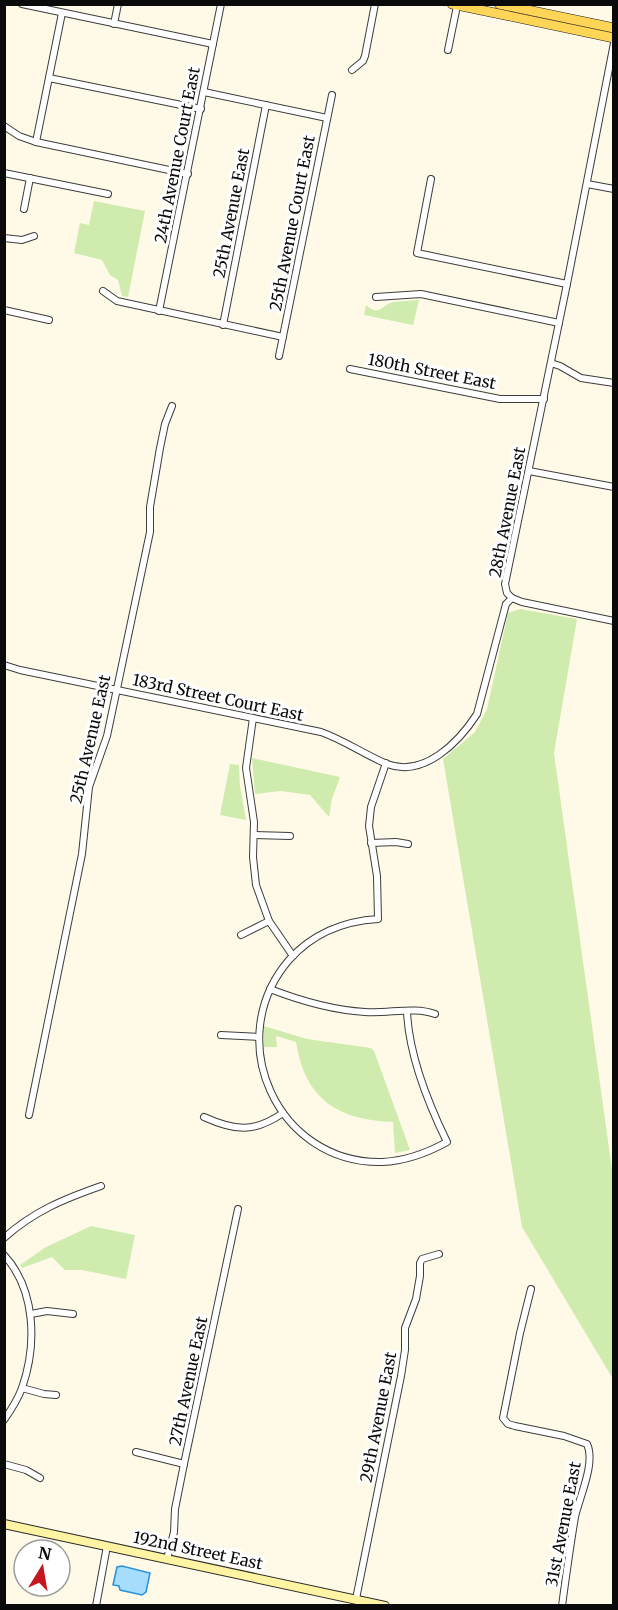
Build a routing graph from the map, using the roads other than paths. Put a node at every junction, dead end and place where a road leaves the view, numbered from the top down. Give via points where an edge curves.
1 (22, 4) edge
2 (118, 4) edge
3 (221, 4) edge
4 (375, 4) edge
5 (454, 5) edge
6 (504, 5) edge
7 (62, 13) junction
8 (114, 24) junction
9 (614, 28) edge
10 (614, 38) edge
11 (614, 43) edge
12 (213, 44) junction
13 (448, 50) dead end
14 (352, 70) dead end
15 (49, 78) junction
16 (204, 92) junction
17 (332, 95) dead end
18 (266, 105) junction
19 (201, 109) junction
20 (327, 118) junction
21 (4, 126) edge
22 (36, 142) junction
23 (4, 173) edge
24 (188, 174) junction
25 (30, 178) junction
26 (431, 179) dead end
27 (587, 184) junction
28 (614, 189) edge
29 (108, 194) dead end
30 (24, 209) dead end
31 (34, 236) dead end
32 (4, 238) edge
33 (567, 284) junction
34 (103, 291) dead end
35 (376, 297) dead end
36 (4, 310) edge
37 (159, 311) junction
38 (49, 320) dead end
39 (559, 323) junction
40 (223, 325) junction
41 (283, 338) junction
42 (279, 356) dead end
43 (551, 363) junction
44 (350, 369) dead end
45 (614, 383) edge
46 (544, 399) junction
47 (172, 406) dead end
48 (529, 471) junction
49 (614, 487) edge
50 (512, 598) junction
51 (614, 621) edge
52 (4, 665) edge
53 (116, 690) junction
54 (254, 718) junction
55 (386, 764) junction
56 (254, 835) junction
57 (290, 836) dead end
58 (371, 843) junction
59 (408, 844) dead end
60 (269, 921) junction
61 (241, 935) dead end
62 (292, 956) junction
63 (270, 989) junction
64 (407, 1012) junction
65 (435, 1014) dead end
66 (221, 1035) dead end
67 (259, 1037) junction
68 (283, 1113) junction
69 (29, 1115) dead end
70 (204, 1117) dead end
71 (101, 1186) dead end
72 (238, 1209) dead end
73 (4, 1238) edge
74 (439, 1254) dead end
75 (4, 1256) edge
76 (531, 1290) dead end
77 (30, 1314) junction
78 (73, 1314) dead end
79 (22, 1389) junction
80 (57, 1395) dead end
81 (4, 1420) edge
82 (136, 1452) dead end
83 (4, 1464) edge
84 (184, 1464) junction
85 (40, 1478) dead end
86 (4, 1524) edge
87 (107, 1546) junction
88 (167, 1559) junction
89 (356, 1599) junction
90 (96, 1605) edge
91 (385, 1605) edge
92 (562, 1605) edge

1 - 7 street
2 - 8 street
3 - 12 street, 24th Avenue Court East
4 - 14 street via 365,56
5 - 10 main road
5 - 13 street
6 - 9 main road
7 - 8 street
7 - 15 street
8 - 12 street
11 - 27 street, 28th Avenue East
12 - 16 street, 24th Avenue Court East
15 - 19 street
15 - 22 street
16 - 18 street
16 - 19 street, 24th Avenue Court East
17 - 20 street, 25th Avenue Court East
18 - 20 street
18 - 40 street, 25th Avenue East
19 - 24 street, 24th Avenue Court East
20 - 41 street, 25th Avenue Court East
21 - 22 street
22 - 24 street
23 - 25 street
24 - 37 street, 24th Avenue Court East
25 - 29 street
25 - 30 street
26 - 33 street via 417,253
27 - 28 street
27 - 33 street, 28th Avenue East
31 - 32 street via 22,240
33 - 39 street, 28th Avenue East
34 - 37 street via 117,301
35 - 39 street via 421,294
36 - 38 street
37 - 40 street
39 - 43 street, 28th Avenue East
40 - 41 street
41 - 42 street, 25th Avenue Court East
43 - 45 street via 581,378
43 - 46 street, 28th Avenue East
44 - 46 street, 180th Street East via 500,399
46 - 48 street, 28th Avenue East
47 - 53 street, 25th Avenue East via 165,424 150,507 150,532
48 - 49 street
48 - 50 street, 28th Avenue East via 505,584
50 - 51 street
50 - 55 street, 28th Avenue East via 506,604 481,705 466,729 428,762 416,766
52 - 53 street, 183rd Street Court East
53 - 54 street, 183rd Street Court East
53 - 69 street, 25th Avenue East via 107,736 89,787 82,854
54 - 55 street, 183rd Street Court East via 321,732
54 - 56 street via 246,768
55 - 58 street via 371,807
56 - 57 street
56 - 60 street via 256,885
58 - 59 street
58 - 62 street via 378,919 338,926
60 - 61 street
60 - 62 street
62 - 63 street
63 - 64 street via 330,1008
63 - 67 street
64 - 65 street via 424,1010
64 - 68 street via 413,1054 447,1142 399,1160 355,1159 319,1145
66 - 67 street
67 - 68 street via 264,1075
68 - 70 street via 265,1124 247,1128 228,1127
71 - 73 street via 52,1204
72 - 84 street, 27th Avenue East
74 - 89 street, 29th Avenue East via 420,1263
75 - 77 street via 22,1282
76 - 92 street, 31st Avenue East via 503,1418 515,1426 576,1440 589,1447
77 - 78 street
77 - 79 street via 29,1359
79 - 80 street
79 - 81 street
82 - 84 street
83 - 85 street
84 - 88 street, 27th Avenue East
86 - 87 street, 192nd Street East
87 - 88 street, 192nd Street East
87 - 90 street
88 - 89 street, 192nd Street East
89 - 91 street, 192nd Street East

